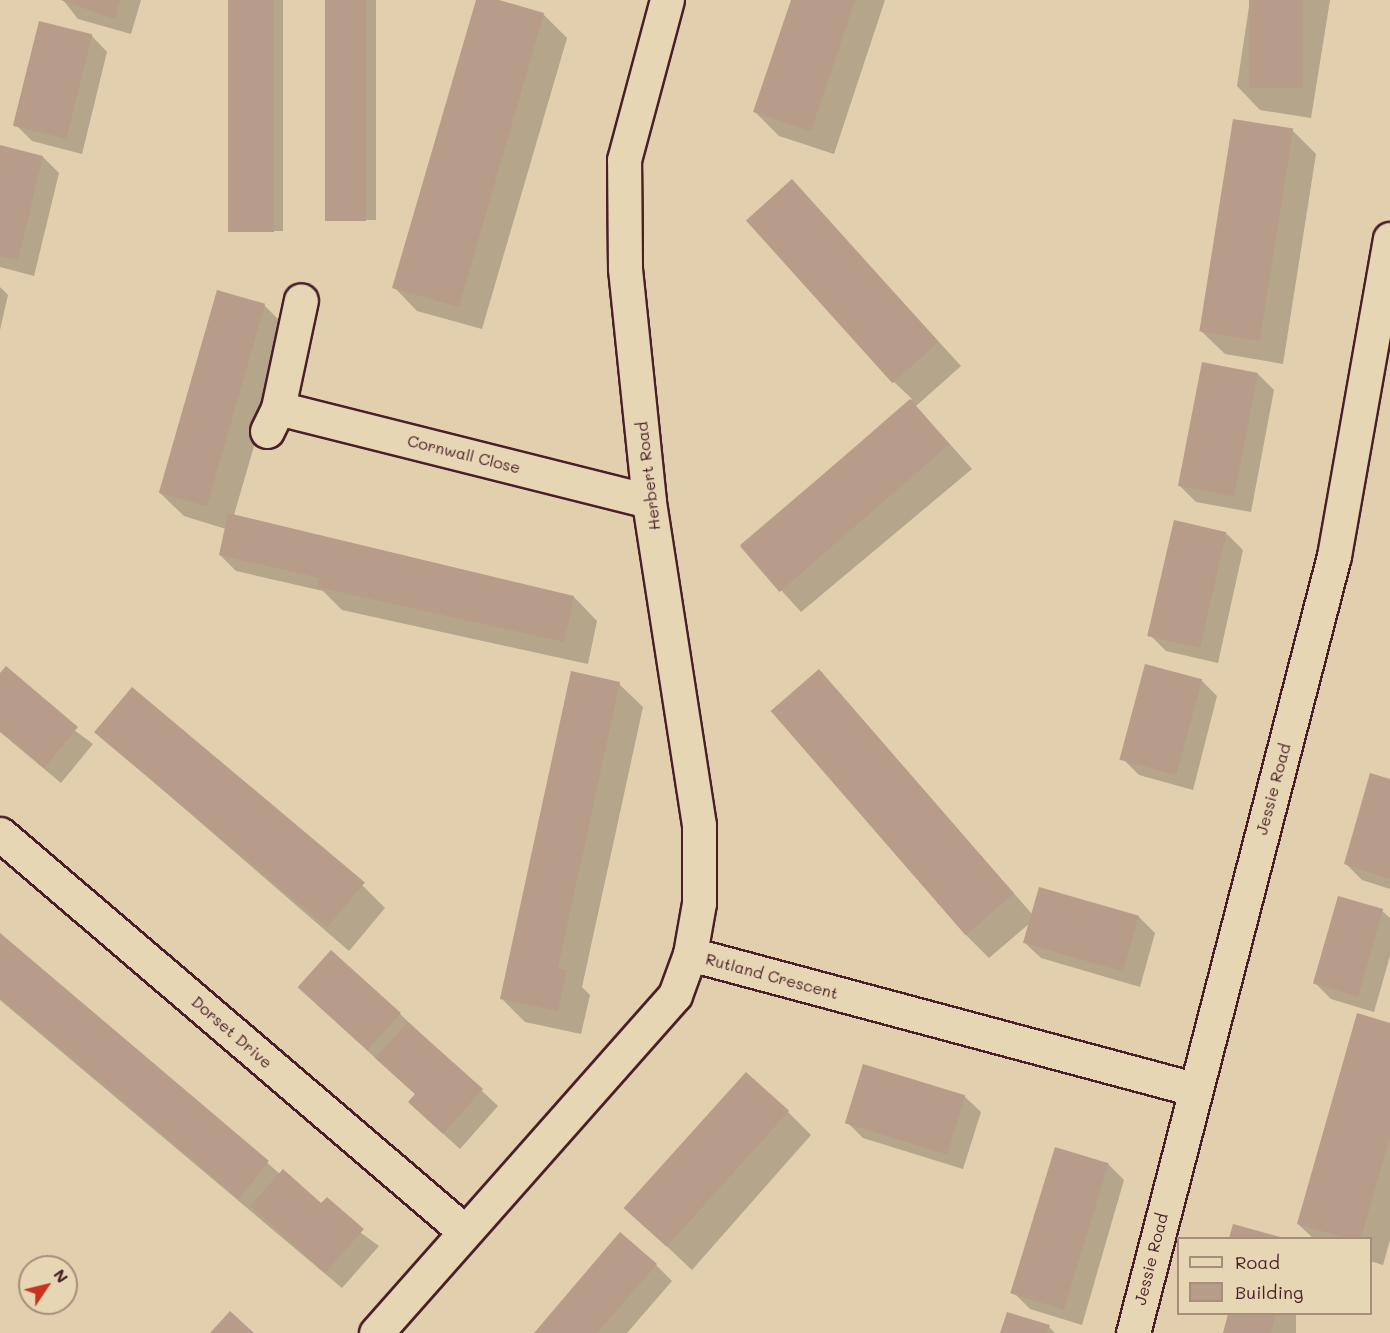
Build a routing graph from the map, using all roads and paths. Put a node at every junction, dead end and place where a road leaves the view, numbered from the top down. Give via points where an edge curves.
1 (667, 0) edge
2 (1390, 240) edge
3 (301, 300) dead end
4 (650, 501) junction
5 (0, 834) edge
6 (690, 954) junction
7 (1194, 1089) junction
8 (463, 1230) junction
9 (376, 1333) edge
10 (1133, 1333) edge

1 - 4 street, Herbert Road via 624,160 625,268
2 - 7 street, Jessie Road via 1334,556
3 - 4 street, Cornwall Close via 273,420
4 - 6 street, Herbert Road via 699,825 699,903
5 - 8 street, Dorset Drive
6 - 7 street, Rutland Crescent
6 - 8 street, Rutland Crescent via 675,996
7 - 10 street, Jessie Road
8 - 9 street, Rutland Crescent

